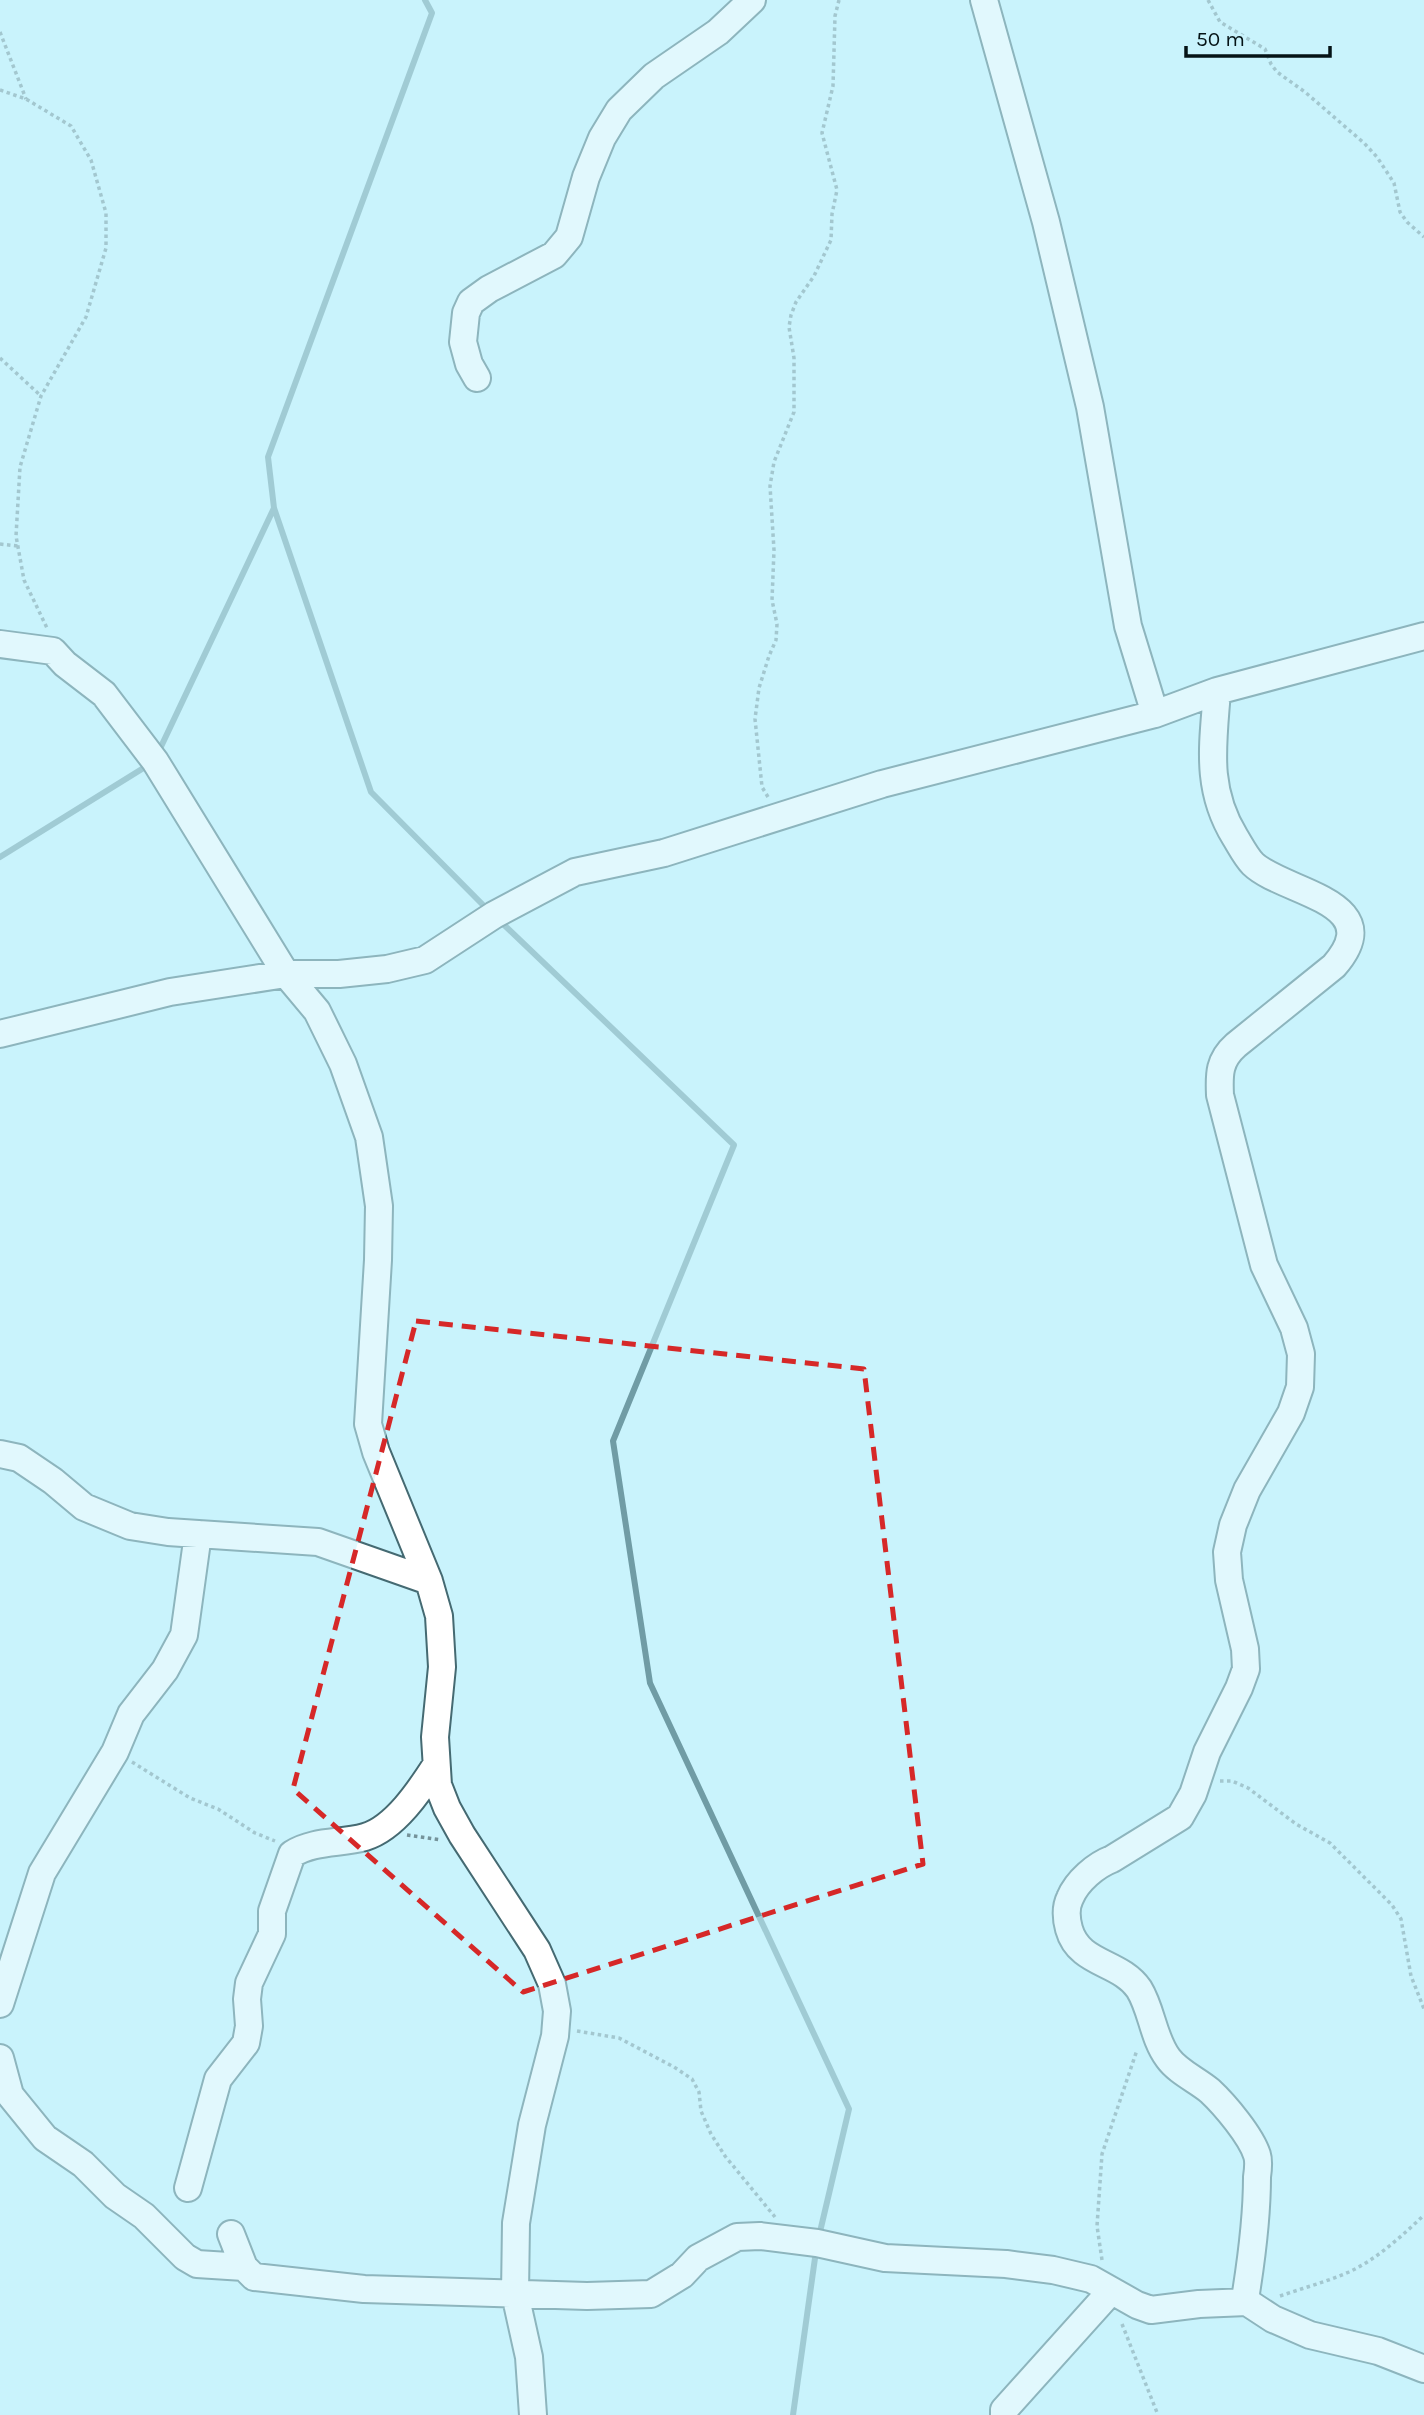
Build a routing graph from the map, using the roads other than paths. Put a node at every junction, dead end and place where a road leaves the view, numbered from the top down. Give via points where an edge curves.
1 (752, 0) edge
2 (984, 0) edge
3 (477, 378) dead end
4 (1424, 636) edge
5 (0, 644) edge
6 (1217, 691) junction
7 (1155, 714) junction
8 (286, 974) junction
9 (0, 1034) edge
10 (0, 1454) edge
11 (198, 1534) junction
12 (429, 1581) junction
13 (436, 1765) junction
14 (0, 2004) edge
15 (0, 2058) edge
16 (188, 2188) dead end
17 (231, 2234) dead end
18 (244, 2267) junction
19 (1111, 2291) junction
20 (515, 2294) junction
21 (1249, 2304) junction
22 (1424, 2370) edge
23 (533, 2415) edge
24 (1004, 2415) edge

1 - 3 street via 718,32 654,76 619,110 586,177 569,237 554,255 471,302 463,342
2 - 7 street via 1046,222 1090,407 1128,626
4 - 6 street
5 - 8 street via 53,651 104,694 155,761
6 - 7 street
6 - 21 street via 1214,792 1234,836 1253,863 1331,902 1349,927 1343,957 1225,1055 1219,1072 1220,1095 1264,1265 1294,1328 1301,1354 1300,1387 1233,1525 1227,1552 1229,1580 1246,1669 1207,1752 1193,1794 1180,1817 1101,1864 1071,1894 1066,1908 1077,1946 1097,1962 1121,1972 1139,1990 1169,2060 1211,2092 1258,2156 1246,2294
7 - 8 street via 882,785 664,853 575,872 494,915 425,960 339,974
8 - 9 street via 170,992
8 - 12 street via 317,1011 343,1064 369,1137 379,1206 368,1424
10 - 11 street via 19,1458 84,1507 130,1527
11 - 12 street via 318,1542
11 - 14 street via 184,1635 165,1670 131,1714 115,1752 41,1873
12 - 13 street via 442,1641
13 - 16 street via 422,1788 380,1830 365,1837 308,1846 292,1854 272,1911 272,1934 249,1983 246,2043 218,2079
13 - 20 street via 447,1808 537,1951 552,1984 557,2011 521,2189
15 - 18 street via 10,2095 45,2138 83,2164 185,2257 197,2263
17 - 18 street
18 - 20 street via 254,2277 282,2281
19 - 20 street via 1091,2279 1053,2270 885,2258 761,2235 737,2237 698,2258 682,2275 651,2294
19 - 21 street via 1151,2310
19 - 24 street
20 - 23 street via 529,2357
21 - 22 street via 1310,2335 1378,2351

